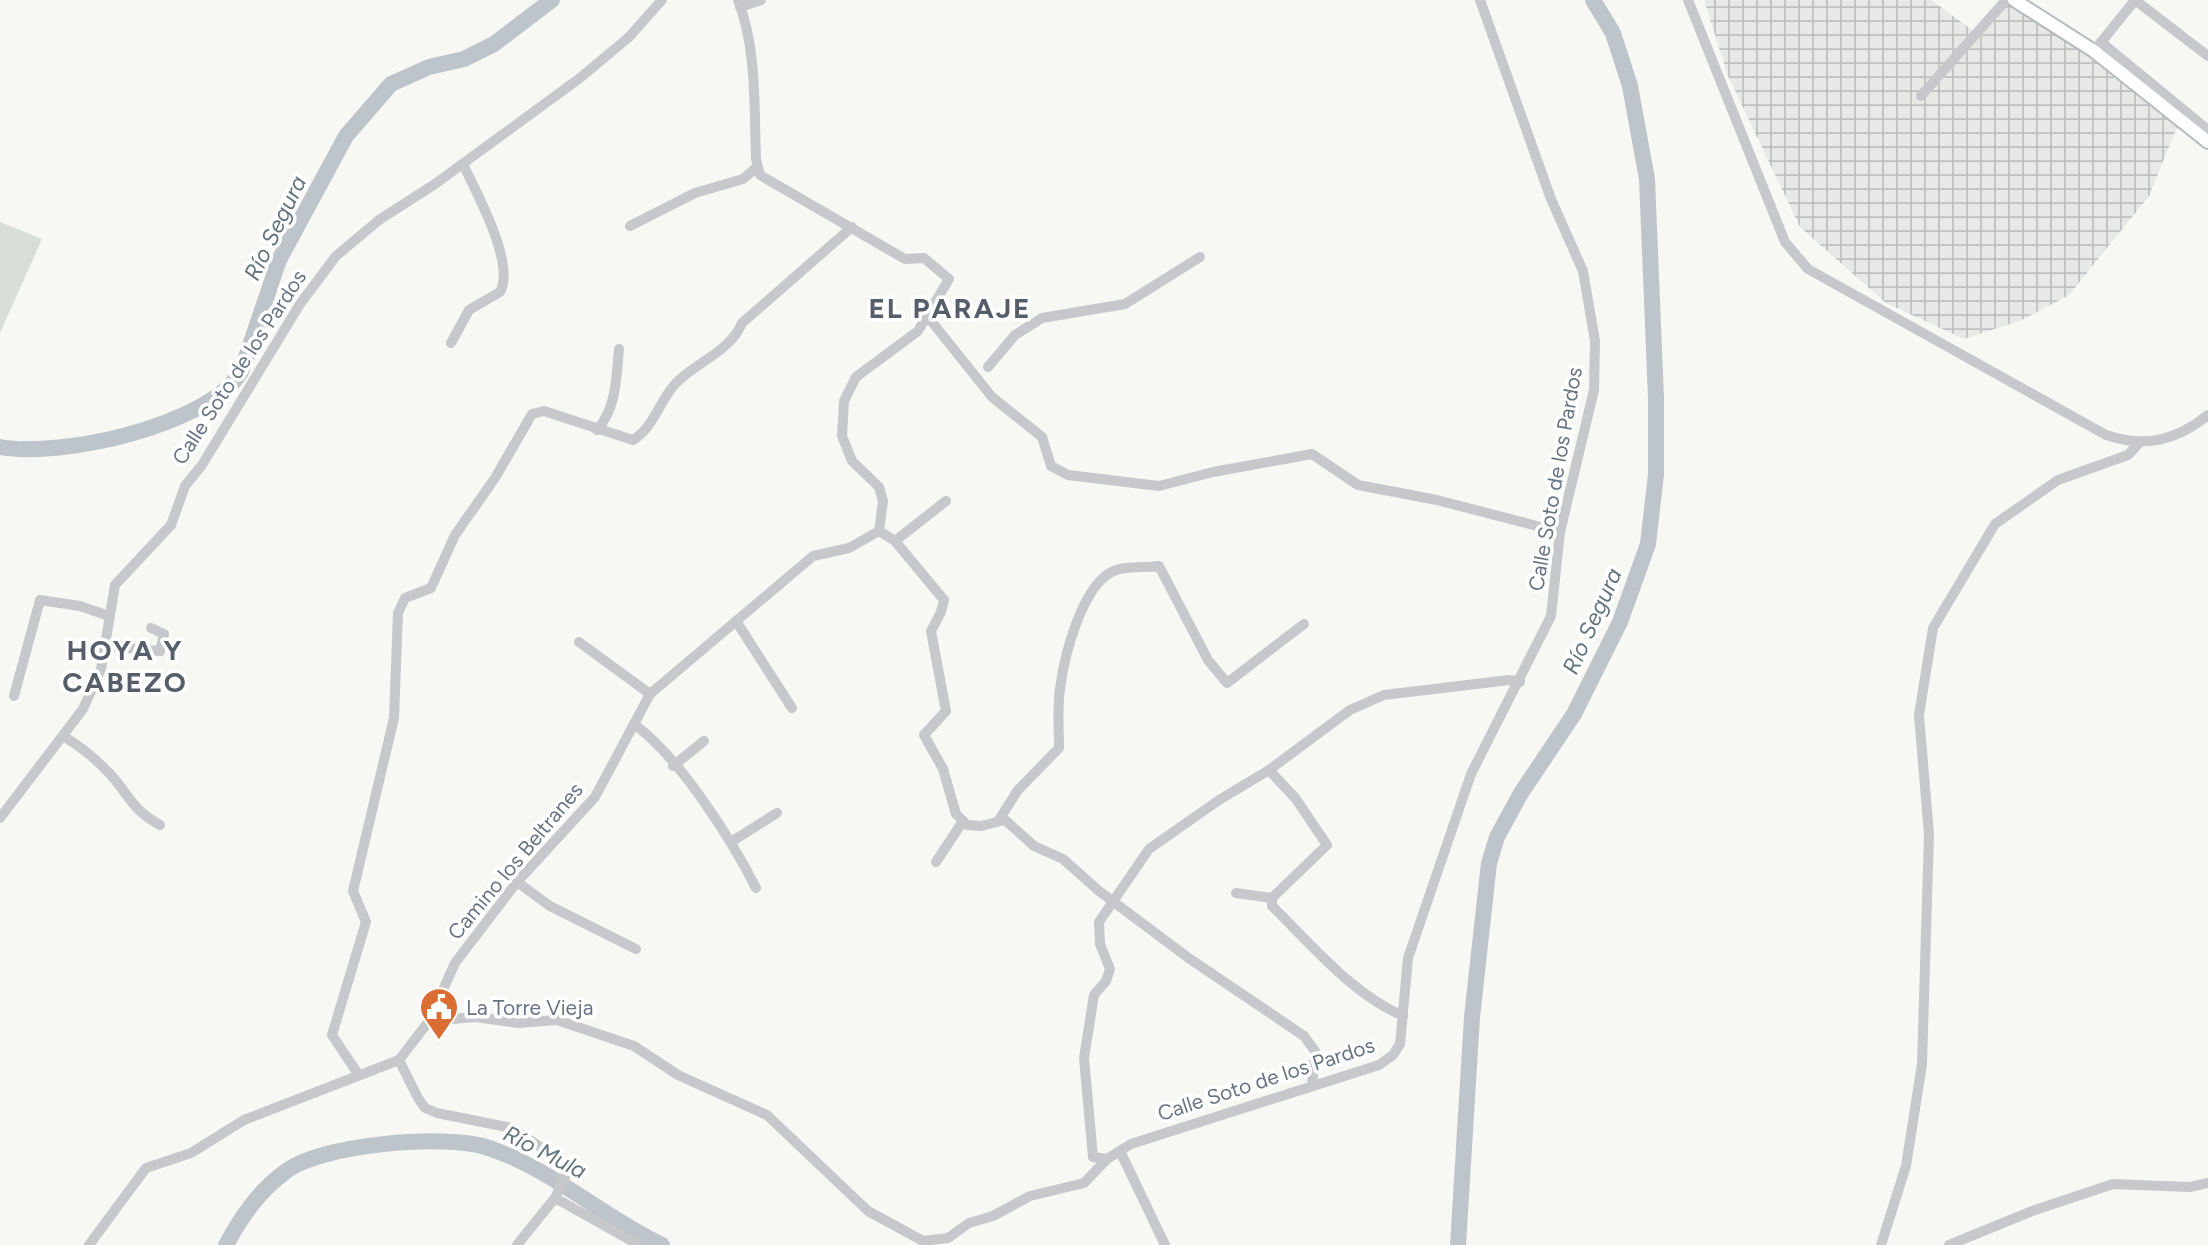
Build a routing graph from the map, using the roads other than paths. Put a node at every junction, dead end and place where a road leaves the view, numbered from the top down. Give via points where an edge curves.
1 (662, 0) edge
2 (761, 0) edge
3 (1480, 0) edge
4 (1688, 0) edge
5 (2006, 0) edge
6 (2014, 0) edge
7 (739, 3) edge
8 (2097, 47) junction
9 (2208, 56) edge
10 (1921, 96) dead end
11 (2208, 130) edge
12 (2208, 142) edge
13 (463, 164) junction
14 (757, 167) junction
15 (630, 226) dead end
16 (852, 227) junction
17 (1200, 257) dead end
18 (928, 317) junction
19 (451, 343) dead end
20 (619, 349) dead end
21 (988, 367) dead end
22 (2208, 415) edge
23 (597, 430) junction
24 (2140, 442) junction
25 (946, 501) dead end
26 (878, 531) junction
27 (1560, 531) junction
28 (895, 541) junction
29 (109, 615) junction
30 (736, 621) junction
31 (1304, 624) dead end
32 (151, 628) dead end
33 (579, 642) dead end
34 (104, 646) junction
35 (1520, 682) junction
36 (650, 694) junction
37 (14, 696) dead end
38 (792, 708) dead end
39 (634, 724) junction
40 (63, 736) junction
41 (704, 741) dead end
42 (673, 766) junction
43 (1269, 770) junction
44 (778, 813) dead end
45 (0, 818) edge
46 (963, 821) junction
47 (999, 821) junction
48 (160, 825) dead end
49 (731, 842) junction
50 (936, 862) dead end
51 (517, 882) junction
52 (755, 888) dead end
53 (1236, 893) dead end
54 (1272, 898) junction
55 (1111, 900) junction
56 (636, 949) dead end
57 (1403, 1016) junction
58 (429, 1021) junction
59 (399, 1060) junction
60 (358, 1074) junction
61 (1312, 1086) junction
62 (1120, 1151) junction
63 (1107, 1159) junction
64 (2208, 1183) edge
65 (555, 1198) junction
66 (89, 1245) edge
67 (517, 1245) edge
68 (639, 1245) edge
69 (1165, 1245) edge
70 (1881, 1245) edge
71 (1949, 1245) edge

1 - 13 street, Calle Soto de los Pardos via 629,37 590,70
2 - 7 street
3 - 27 street, Calle Soto de los Pardos via 1551,199 1583,271 1595,341 1594,390
4 - 24 street via 1794,255 1827,282 2067,415 2106,435
5 - 10 street
6 - 8 main road
7 - 14 street via 751,49
8 - 9 street via 2135,0
8 - 11 street
8 - 12 main road
13 - 19 street via 505,271 500,292 469,310
13 - 29 street, Calle Soto de los Pardos via 356,237 317,279 202,466 185,486 171,525 115,585
14 - 15 street via 743,179 695,193
14 - 16 street via 760,175
16 - 18 street via 905,259 925,258 949,279
16 - 23 street via 742,323 736,337 675,384 644,433 633,440
17 - 21 street via 1125,304 1042,318 1015,335
18 - 26 street via 918,331 856,377 844,401 842,436 852,461 878,487 883,501
18 - 27 street via 992,397 1042,436 1051,466 1068,475 1159,485 1312,454 1359,485 1437,499
20 - 23 street via 615,397
22 - 24 street via 2180,434
23 - 60 street via 544,411 532,414 455,535 431,588 405,598 398,613 394,718 353,891 366,922 332,1035
24 - 70 street via 2128,455 2058,480 1995,524 1933,628 1919,715 1929,834 1922,1065 1906,1166
25 - 28 street
26 - 28 street
26 - 30 street, Camino los Beltranes via 849,548 813,556
27 - 35 street, Calle Soto de los Pardos via 1551,616
28 - 46 street via 944,600 931,631 946,711 924,734 943,769 956,814
29 - 34 street, Calle Soto de los Pardos
29 - 37 street via 40,600
30 - 36 street, Camino los Beltranes
30 - 38 street
31 - 47 street via 1227,683 1208,660 1159,566 1116,570 1099,580 1069,646 1060,690 1059,748 1018,790
32 - 34 street via 164,634 160,651
33 - 36 street
34 - 40 street, Calle Soto de los Pardos via 101,668 83,709
35 - 43 street via 1384,695 1350,710
35 - 57 street, Calle Soto de los Pardos via 1471,774 1408,958
36 - 39 street, Camino los Beltranes
39 - 42 street
39 - 51 street, Camino los Beltranes via 595,797
40 - 45 street, Calle Soto de los Pardos
40 - 48 street via 112,776 143,815
41 - 42 street
42 - 49 street
43 - 54 street via 1296,799 1327,845
43 - 55 street via 1149,849
44 - 49 street
46 - 47 street via 981,825
46 - 50 street
47 - 55 street via 1005,820 1034,846 1063,859
49 - 52 street
51 - 56 street via 550,906
51 - 58 street, Camino los Beltranes via 455,963
53 - 54 street
54 - 57 street via 1272,906 1337,969 1384,1008
55 - 61 street via 1304,1036 1315,1051
55 - 63 street via 1099,922 1100,944 1110,969 1094,995 1084,1058 1093,1157
57 - 61 street, Calle Soto de los Pardos via 1400,1044 1393,1055 1379,1065
58 - 59 street, Camino los Beltranes
58 - 63 street, Calle Soto de los Pardos via 476,1017 518,1023 557,1020 634,1046 678,1075 767,1115 868,1211 923,1241 948,1238 969,1223 1030,1196 1084,1183
59 - 60 street
59 - 65 street via 425,1108 512,1128 570,1167
60 - 66 street via 244,1120 191,1153 146,1168
61 - 62 street, Calle Soto de los Pardos
62 - 63 street, Calle Soto de los Pardos
62 - 69 street
64 - 71 street via 2190,1187 2113,1184
65 - 67 street
65 - 68 street

